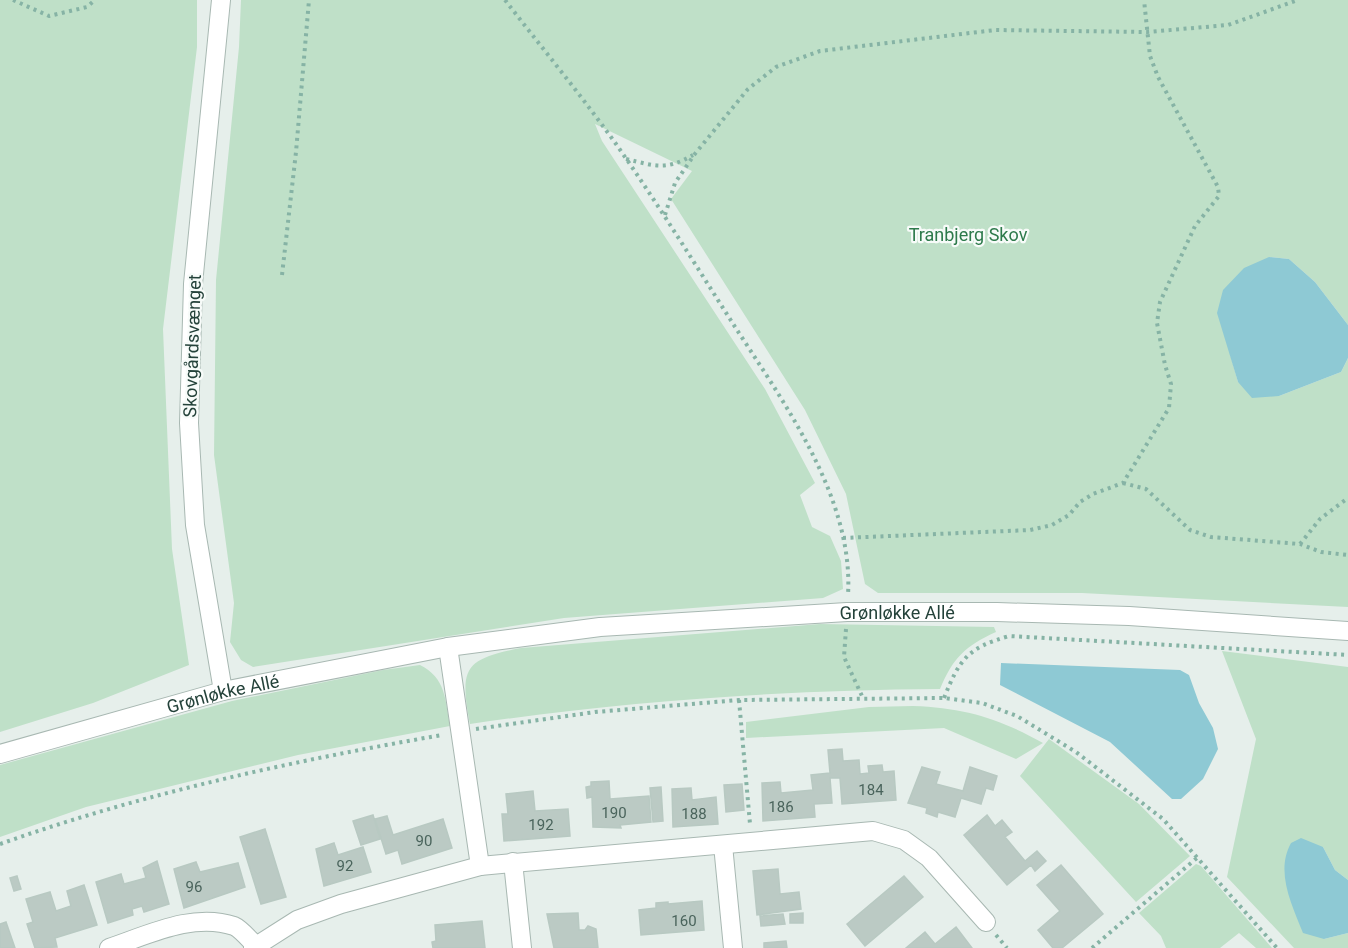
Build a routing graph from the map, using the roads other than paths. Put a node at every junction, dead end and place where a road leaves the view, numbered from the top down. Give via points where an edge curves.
1 (221, 0) edge
2 (1348, 631) edge
3 (447, 647) junction
4 (223, 691) junction
5 (0, 753) edge
6 (723, 844) junction
7 (513, 862) junction
8 (480, 866) junction
9 (986, 922) dead end
10 (254, 946) edge
11 (109, 948) edge
12 (522, 948) edge
13 (733, 948) edge

1 - 4 street, Skovgårdsvænget via 193,284 189,423 195,525
2 - 3 street, Grønløkke Allé via 1129,616 847,612 600,627
3 - 4 street, Grønløkke Allé
3 - 8 street
4 - 5 street, Grønløkke Allé
6 - 7 street
6 - 9 street via 873,831 904,840 929,858
6 - 13 street
7 - 8 street
7 - 12 street
8 - 10 street via 308,916
10 - 11 street via 236,927 188,922

